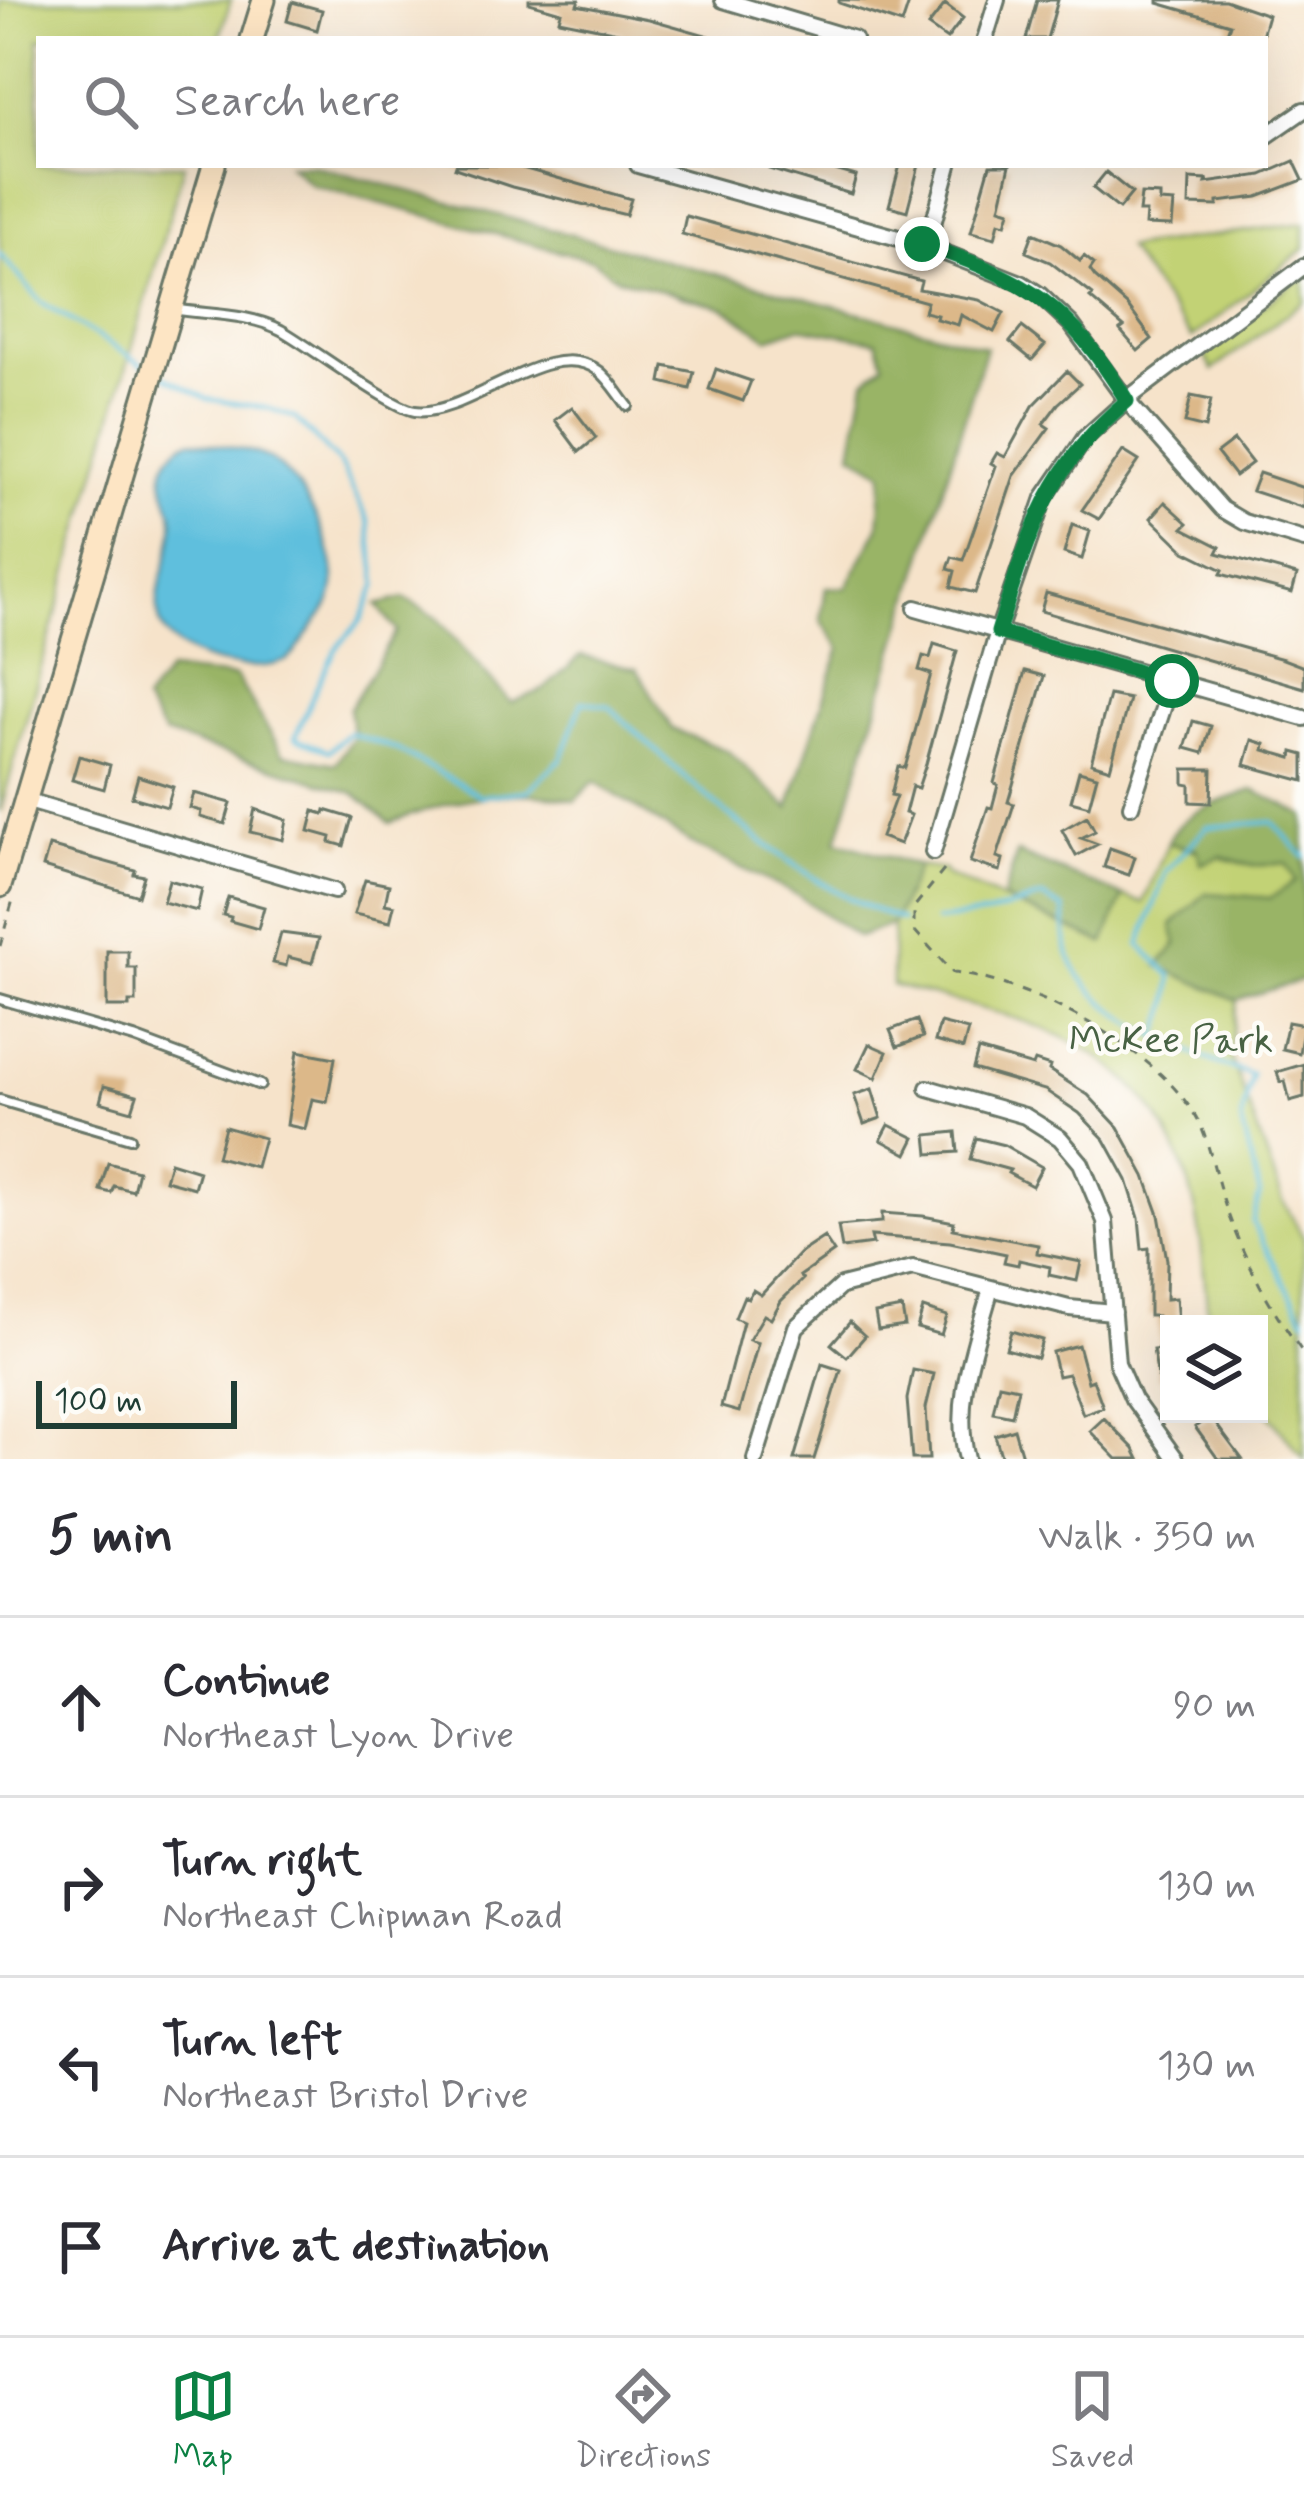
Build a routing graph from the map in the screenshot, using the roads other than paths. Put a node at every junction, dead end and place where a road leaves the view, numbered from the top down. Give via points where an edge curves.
1 (264, 0) edge
2 (723, 0) edge
3 (997, 0) edge
4 (252, 36) edge
5 (844, 36) edge
6 (986, 36) edge
7 (1304, 110) edge
8 (1268, 135) edge
9 (213, 168) edge
10 (649, 168) edge
11 (949, 168) edge
12 (927, 246) junction
13 (1304, 266) edge
14 (171, 308) junction
15 (1127, 401) junction
16 (628, 406) dead end
17 (1304, 540) edge
18 (916, 608) dead end
19 (998, 632) junction
20 (1172, 681) junction
21 (1304, 718) edge
22 (25, 800) junction
23 (1131, 806) dead end
24 (933, 852) dead end
25 (0, 886) edge
26 (334, 890) dead end
27 (0, 999) edge
28 (260, 1085) dead end
29 (928, 1088) dead end
30 (0, 1100) edge
31 (130, 1138) dead end
32 (991, 1288) junction
33 (1113, 1312) junction
34 (754, 1459) edge
35 (967, 1459) edge
36 (1176, 1459) edge

1 - 4 street
2 - 5 street
3 - 6 street
7 - 8 street
9 - 14 street
10 - 12 street
11 - 12 street
12 - 15 street via 1040,295 1093,350
13 - 15 street
14 - 16 lane via 277,328 412,411 574,363 600,371
14 - 22 street
15 - 17 street via 1222,509
15 - 19 street via 1085,438 1044,498
18 - 19 street
19 - 20 street
19 - 24 street
20 - 21 street
20 - 23 street
22 - 25 street
22 - 26 street
27 - 28 lane
29 - 33 street via 1025,1116 1081,1162 1106,1221
30 - 31 lane
32 - 33 street
32 - 34 street via 913,1268 841,1286 796,1327
32 - 35 street via 964,1385 959,1429
33 - 36 street via 1132,1399

